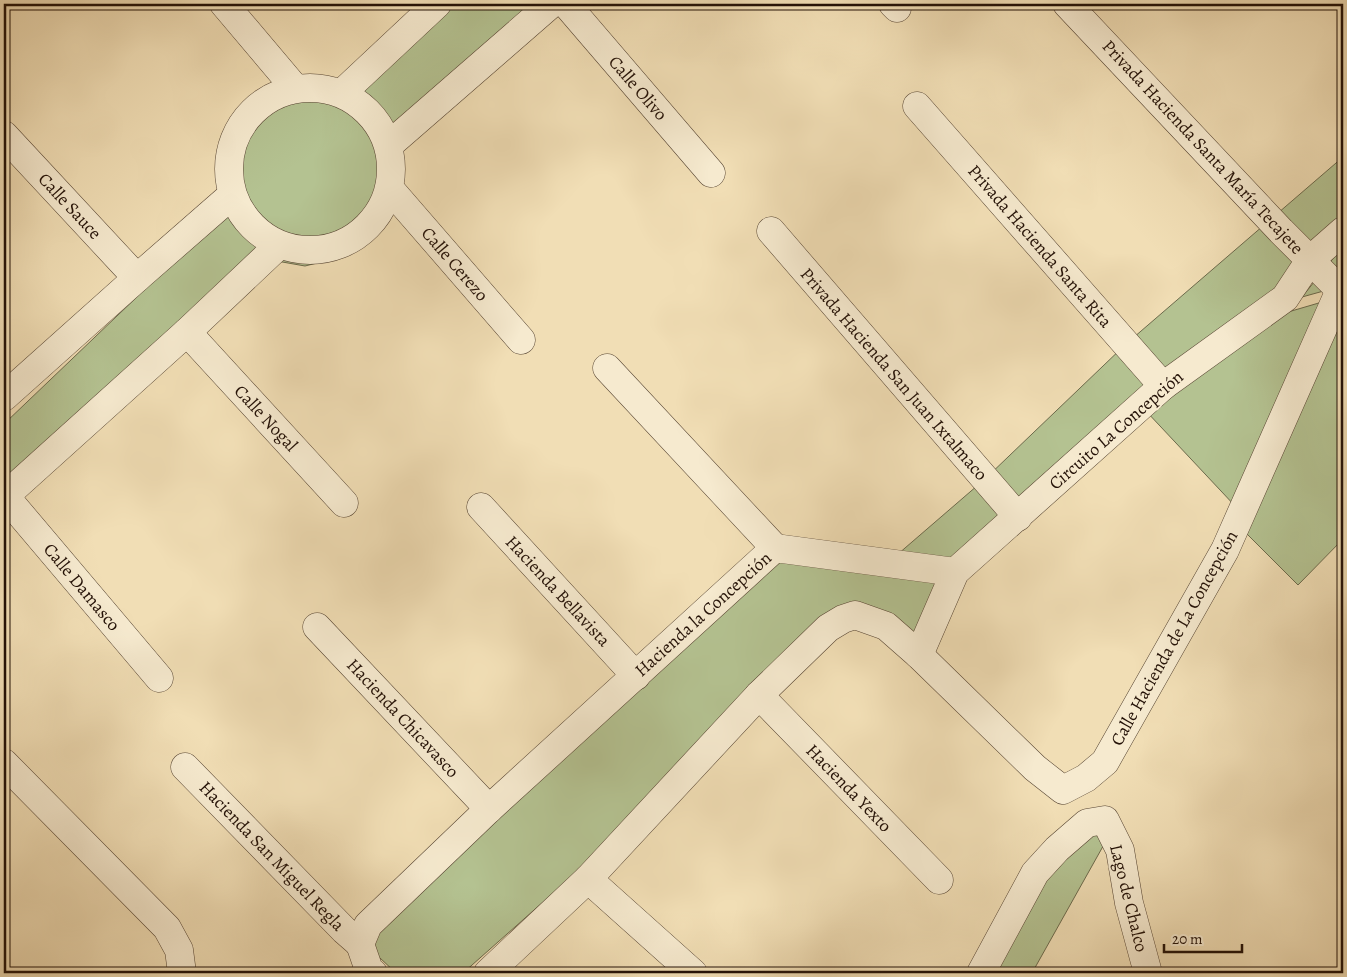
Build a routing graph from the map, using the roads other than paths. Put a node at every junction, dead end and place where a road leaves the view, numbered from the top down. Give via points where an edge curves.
1 (224, 4) edge
2 (437, 4) edge
3 (551, 4) edge
4 (566, 4) edge
5 (1067, 4) edge
6 (295, 88) junction
7 (342, 93) junction
8 (917, 106) dead end
9 (4, 135) edge
10 (389, 145) junction
11 (711, 172) dead end
12 (390, 188) junction
13 (232, 195) junction
14 (770, 231) dead end
15 (1343, 231) edge
16 (279, 245) junction
17 (1310, 260) junction
18 (137, 278) junction
19 (1342, 288) edge
20 (1285, 298) junction
21 (187, 332) junction
22 (521, 340) dead end
23 (607, 368) dead end
24 (1163, 386) junction
25 (4, 397) edge
26 (4, 491) edge
27 (344, 503) dead end
28 (481, 507) dead end
29 (1018, 517) junction
30 (775, 548) junction
31 (955, 572) junction
32 (318, 628) dead end
33 (919, 655) junction
34 (636, 676) junction
35 (159, 678) dead end
36 (759, 695) junction
37 (4, 763) edge
38 (186, 767) dead end
39 (490, 809) junction
40 (588, 879) junction
41 (939, 880) dead end
42 (360, 944) junction
43 (182, 973) edge
44 (373, 973) edge
45 (488, 973) edge
46 (693, 973) edge
47 (981, 973) edge
48 (1148, 973) edge

1 - 6 street
2 - 7 street
3 - 10 street
4 - 11 street, Calle Olivo
5 - 17 street, Privada Hacienda Santa María Tecajete
6 - 7 street via 316,87
6 - 13 street via 263,102 240,127 229,160
7 - 10 street via 371,116
8 - 24 street, Privada Hacienda Santa Rita
9 - 18 street, Calle Sauce
10 - 12 street
12 - 16 street via 374,220 346,242 311,251
12 - 22 street, Calle Cerezo
13 - 16 street via 250,226
13 - 18 street
14 - 29 street, Privada Hacienda San Juan Ixtalmaco
15 - 17 street
16 - 21 street
17 - 19 street, Privada Hacienda Santa María Tecajete
17 - 20 street
18 - 25 street
19 - 20 street
19 - 33 street, Calle Hacienda de La Concepción via 1225,550 1105,762 1086,778 1063,790 1035,768
20 - 24 street, Circuito La Concepción
21 - 26 street
21 - 27 street, Calle Nogal
23 - 30 street
24 - 29 street, Circuito La Concepción
26 - 35 street, Calle Damasco
28 - 34 street, Hacienda Bellavista
29 - 31 street, Circuito La Concepción
30 - 31 street, Hacienda la Concepción
30 - 34 street, Hacienda la Concepción
31 - 33 street
32 - 39 street, Hacienda Chicavasco
33 - 36 street via 886,626 855,615 828,628
34 - 39 street, Hacienda la Concepción
36 - 40 street
36 - 41 street, Hacienda Yexto
37 - 43 street via 167,928 179,950
38 - 42 street, Hacienda San Miguel Regla
39 - 42 street, Hacienda la Concepción via 368,925
40 - 45 street
40 - 46 street
42 - 44 street
47 - 48 street, Lago de Chalco via 1035,873 1087,823 1105,820 1120,850

